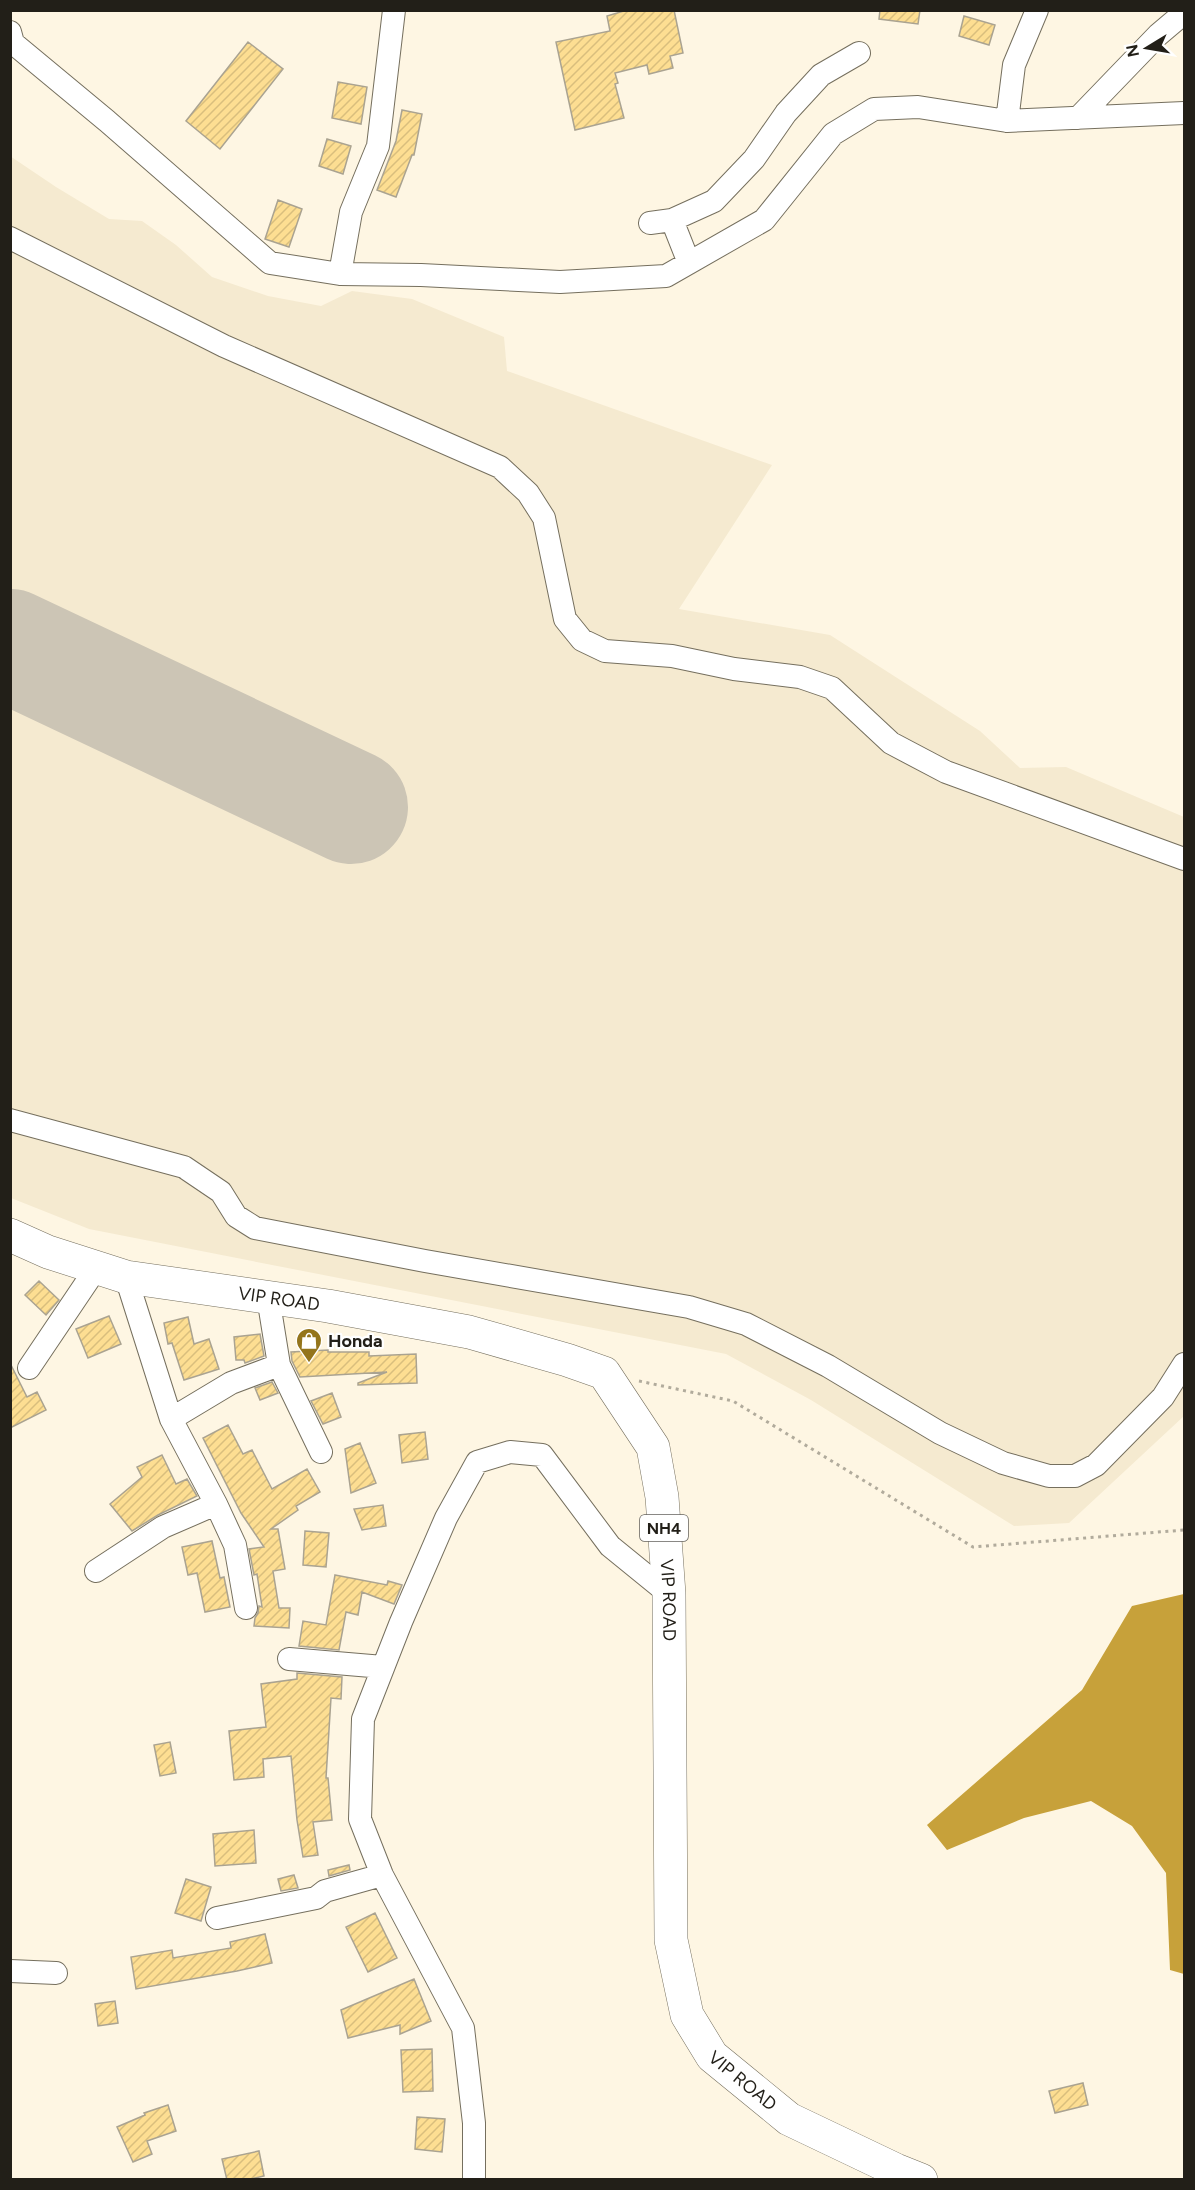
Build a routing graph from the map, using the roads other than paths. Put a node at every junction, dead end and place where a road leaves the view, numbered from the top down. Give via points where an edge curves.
1 (394, 10) edge
2 (1037, 10) edge
3 (1185, 13) edge
4 (10, 32) edge
5 (859, 53) dead end
6 (1185, 113) edge
7 (1078, 118) junction
8 (1007, 121) junction
9 (672, 220) junction
10 (650, 223) dead end
11 (10, 238) edge
12 (689, 263) junction
13 (340, 274) junction
14 (1185, 859) edge
15 (10, 1120) edge
16 (10, 1235) edge
17 (112, 1272) junction
18 (268, 1297) junction
19 (1185, 1364) edge
20 (279, 1365) junction
21 (29, 1368) dead end
22 (171, 1419) junction
23 (321, 1452) dead end
24 (216, 1504) junction
25 (96, 1571) dead end
26 (669, 1594) junction
27 (246, 1608) dead end
28 (289, 1659) dead end
29 (383, 1667) junction
30 (382, 1875) junction
31 (217, 1918) dead end
32 (10, 1971) edge
33 (56, 1973) dead end
34 (474, 2180) edge
35 (921, 2180) edge

1 - 13 street via 378,146 351,212
2 - 8 street via 1014,65
3 - 7 street via 1158,35
4 - 13 street via 13,43 270,263
5 - 9 street via 821,75 786,112 754,159 714,201
6 - 7 street
7 - 8 street
8 - 12 street via 918,107 874,110 833,134 764,220
9 - 10 street
9 - 12 street
11 - 14 street via 224,346 500,467 528,493 544,518 565,620 582,640 605,651 672,656 800,677 832,688 891,743 946,772
12 - 13 street via 666,276 560,282
15 - 19 street via 184,1167 221,1192 236,1216 255,1228 689,1307 746,1324 828,1366 940,1433 1002,1464 1049,1476 1075,1476 1096,1465 1163,1397
16 - 17 highway, VIP ROAD via 48,1252
17 - 18 highway, VIP ROAD
17 - 21 street
17 - 22 street
18 - 20 street
18 - 26 highway, VIP ROAD / NH4 via 469,1332 604,1373 653,1447 662,1497
20 - 22 street via 231,1383
20 - 23 street
22 - 24 street
24 - 25 street via 163,1527
24 - 27 street via 235,1545
26 - 29 street via 610,1546 542,1455 510,1452 477,1462 446,1518
26 - 35 highway, VIP ROAD / NH4 via 671,1940 687,2015 712,2056 789,2119
28 - 29 street
29 - 30 street via 363,1719 360,1819
30 - 31 street via 326,1891 316,1898
30 - 34 street via 463,2028 474,2123
32 - 33 street

